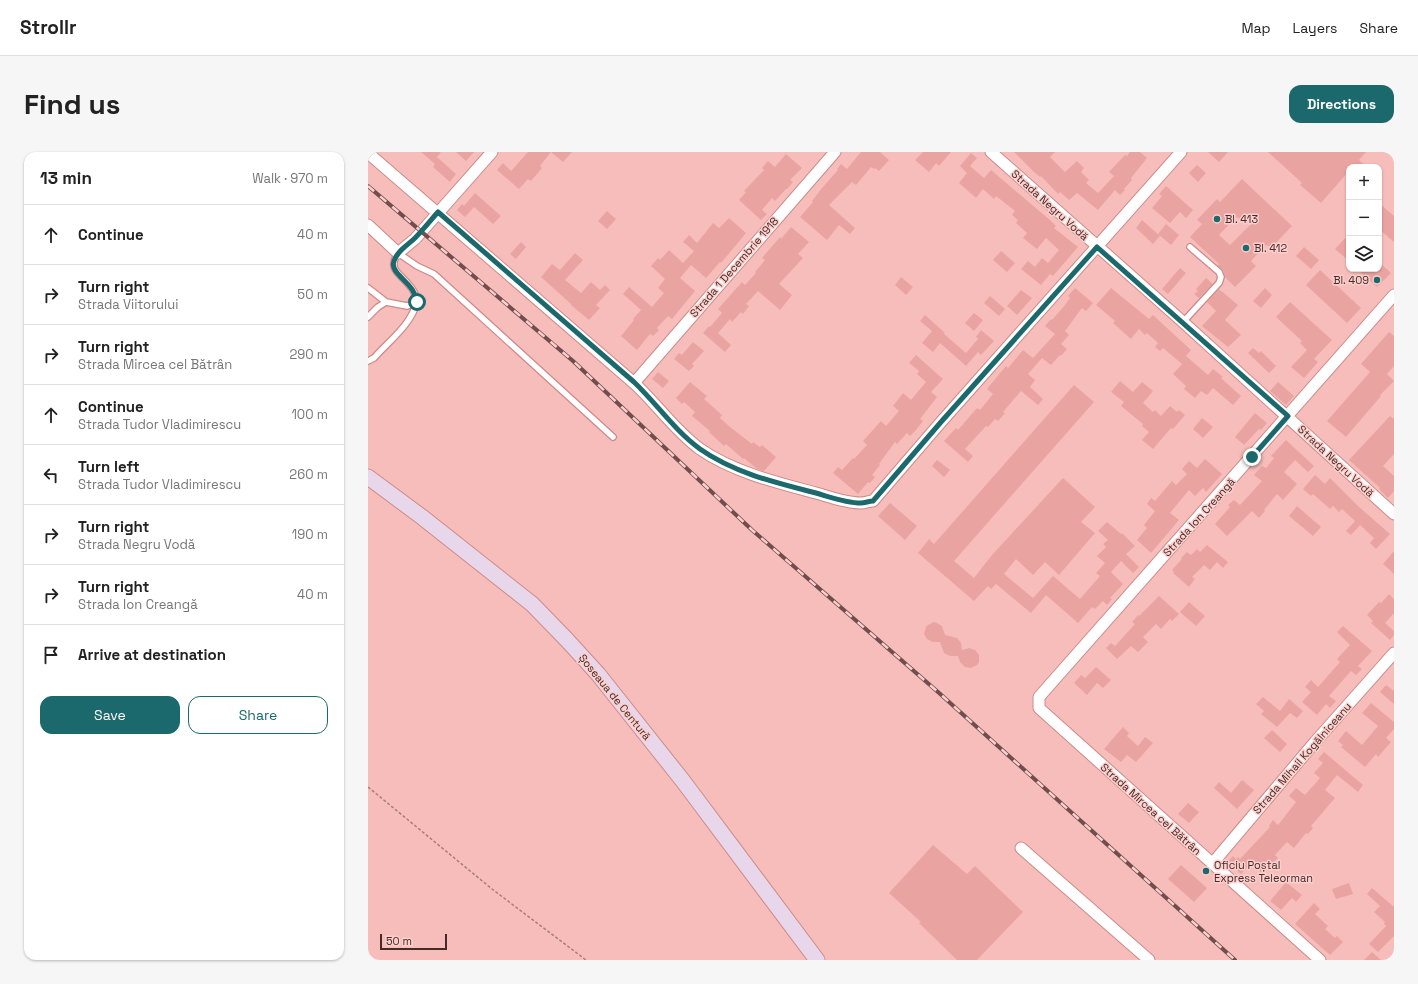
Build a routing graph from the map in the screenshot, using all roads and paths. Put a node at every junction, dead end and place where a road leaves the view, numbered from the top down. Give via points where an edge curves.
1 (492, 152) edge
2 (835, 152) edge
3 (991, 152) edge
4 (1181, 152) edge
5 (368, 153) edge
6 (438, 212) junction
7 (368, 225) edge
8 (1097, 247) junction
9 (1190, 247) dead end
10 (398, 253) junction
11 (368, 288) edge
12 (1394, 295) edge
13 (386, 302) junction
14 (417, 302) junction
15 (368, 317) edge
16 (1183, 322) junction
17 (368, 361) edge
18 (634, 382) junction
19 (1288, 416) junction
20 (613, 437) dead end
21 (368, 477) edge
22 (1394, 514) edge
23 (1394, 653) edge
24 (1038, 703) joint
25 (368, 787) edge
26 (1021, 848) dead end
27 (1212, 864) junction
28 (586, 960) edge
29 (817, 960) edge
30 (1149, 960) edge
31 (1320, 960) edge

1 - 6 street
2 - 18 street, Strada 1 Decembrie 1918
3 - 8 street, Strada Negru Vodă
4 - 8 street
5 - 6 street
6 - 10 street via 415,239
6 - 18 street
7 - 10 street
8 - 16 street, Strada Negru Vodă
8 - 18 street via 873,501 861,503 843,500 789,486 727,464 689,440
9 - 16 lane via 1219,272 1221,277 1219,283
10 - 14 lane via 393,263 394,268 416,294
10 - 20 lane via 434,274
11 - 13 lane
12 - 19 street, Strada Ion Creangă
13 - 14 lane via 408,306
13 - 15 lane
14 - 17 lane via 412,315 404,325 374,358
16 - 19 street, Strada Negru Vodă
19 - 22 street, Strada Negru Vodă
19 - 24 street, Strada Ion Creangă via 1039,697
21 - 29 main road, Șoseaua de Centură via 532,604 567,640 598,674 683,781
23 - 27 street, Strada Mihail Kogălniceanu
24 - 27 street, Strada Mircea cel Bătrân via 1039,708
25 - 28 path via 492,889
26 - 30 street
27 - 31 street, Strada Mircea cel Bătrân

